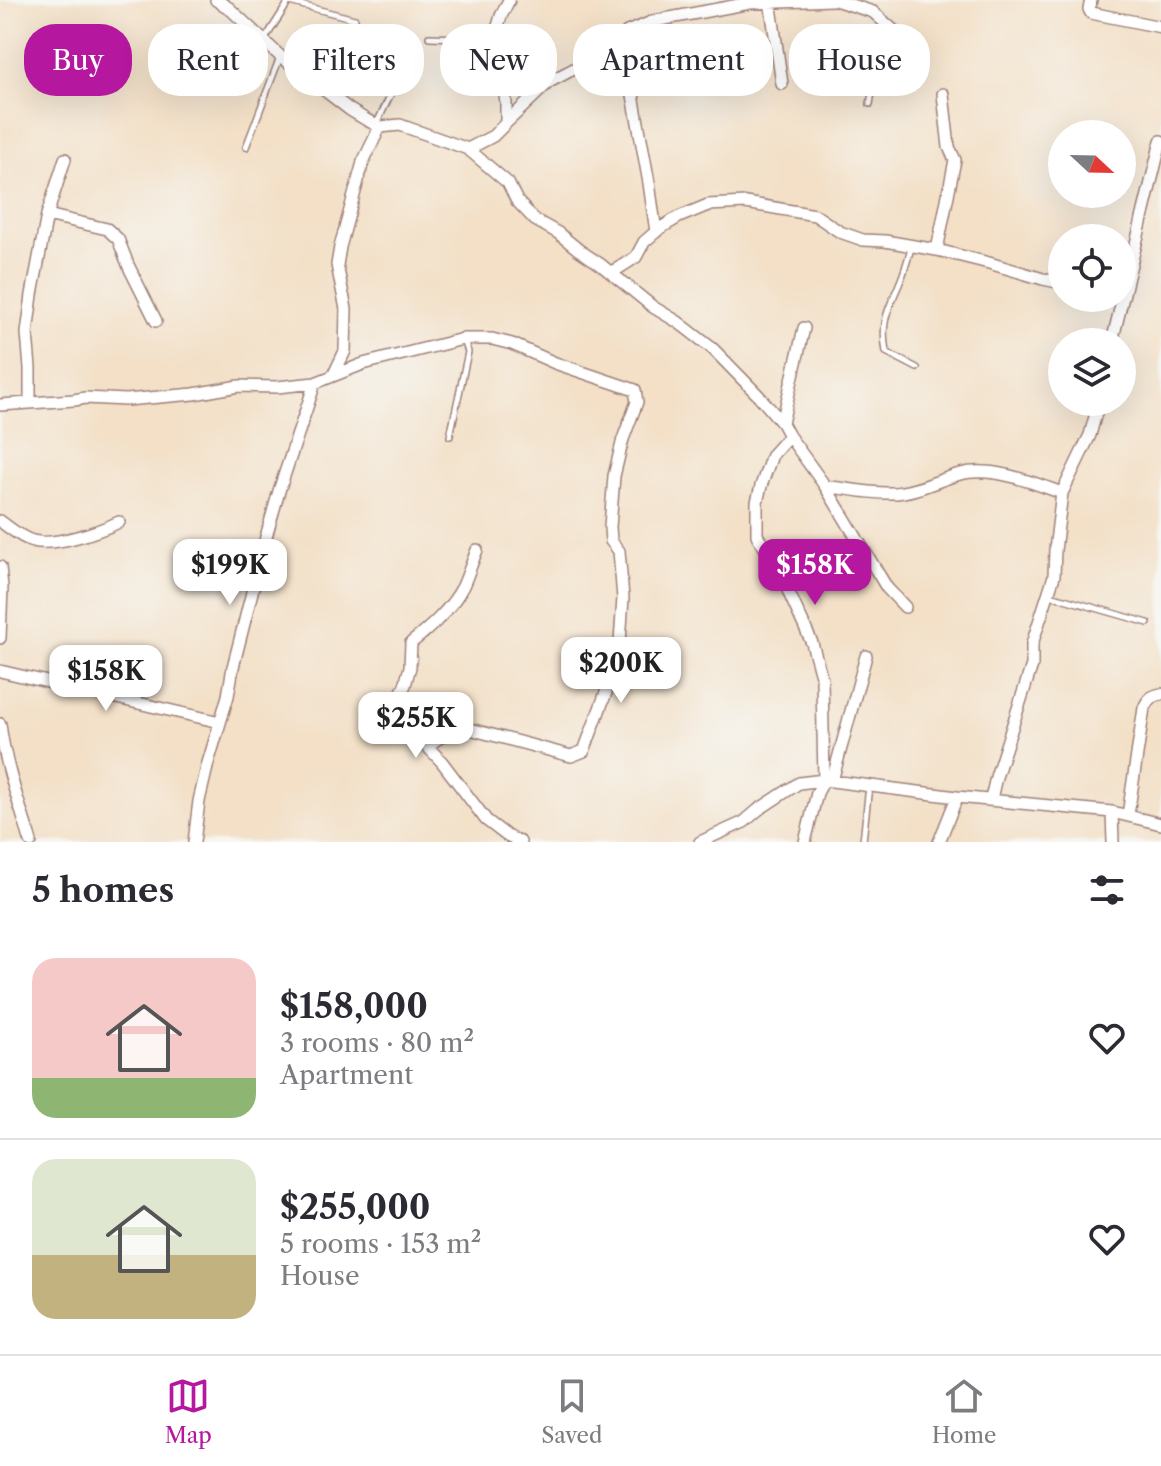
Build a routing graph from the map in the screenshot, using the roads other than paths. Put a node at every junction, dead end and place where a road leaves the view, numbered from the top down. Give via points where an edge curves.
1 (216, 0) edge
2 (509, 0) edge
3 (834, 0) edge
4 (1091, 0) edge
5 (290, 1) edge
6 (770, 1) edge
7 (355, 19) dead end
8 (884, 22) junction
9 (247, 24) edge
10 (499, 24) edge
11 (647, 24) edge
12 (886, 24) edge
13 (1161, 27) edge
14 (268, 35) edge
15 (429, 37) dead end
16 (440, 37) edge
17 (268, 43) edge
18 (280, 56) junction
19 (573, 69) edge
20 (782, 84) dead end
21 (943, 94) dead end
22 (391, 96) edge
23 (505, 96) edge
24 (633, 96) edge
25 (870, 104) dead end
26 (506, 123) junction
27 (378, 126) junction
28 (1161, 141) edge
29 (246, 147) dead end
30 (468, 149) junction
31 (65, 159) dead end
32 (47, 215) junction
33 (656, 232) junction
34 (912, 245) junction
35 (1136, 248) edge
36 (937, 250) junction
37 (611, 273) junction
38 (1048, 280) edge
39 (156, 321) dead end
40 (804, 328) dead end
41 (463, 339) junction
42 (917, 368) dead end
43 (334, 374) junction
44 (315, 383) junction
45 (30, 402) junction
46 (0, 405) edge
47 (1095, 416) edge
48 (782, 423) junction
49 (450, 436) dead end
50 (789, 436) junction
51 (825, 486) junction
52 (1062, 493) junction
53 (0, 521) edge
54 (119, 522) dead end
55 (477, 550) dead end
56 (0, 567) edge
57 (1049, 594) junction
58 (905, 607) dead end
59 (1148, 623) dead end
60 (0, 638) edge
61 (866, 656) dead end
62 (0, 671) edge
63 (1161, 694) edge
64 (220, 722) junction
65 (0, 724) edge
66 (427, 746) junction
67 (828, 781) junction
68 (869, 785) junction
69 (957, 797) junction
70 (991, 799) junction
71 (1112, 812) junction
72 (1128, 815) junction
73 (1161, 824) edge
74 (863, 841) edge
75 (31, 842) edge
76 (194, 842) edge
77 (520, 842) edge
78 (700, 842) edge
79 (805, 842) edge
80 (939, 842) edge
81 (1113, 842) edge

1 - 9 street
2 - 10 street
3 - 6 street
3 - 8 street via 873,12
4 - 13 street via 1091,13
5 - 7 lane
5 - 14 lane
6 - 11 street
6 - 20 street
8 - 12 street
8 - 25 lane
15 - 16 lane
17 - 18 street
18 - 27 street
18 - 29 lane
19 - 26 street via 549,82
21 - 36 street via 955,160
22 - 27 lane
23 - 26 street
24 - 33 street
26 - 30 street
27 - 30 street via 400,125
27 - 43 street via 340,247 345,351
28 - 35 street
30 - 37 street via 508,183 535,220
31 - 32 street
32 - 39 street via 107,229 118,239
32 - 45 street via 27,333
33 - 34 street via 708,205 746,203 815,215 863,240
33 - 37 street via 636,257
34 - 36 street
34 - 42 lane via 883,334 886,352
36 - 38 street
37 - 48 street via 713,349
40 - 48 street
41 - 43 street
41 - 49 lane via 468,352
41 - 66 street via 512,344 635,390 637,402 614,476 610,527 619,551 621,627 613,674 584,751 571,756 470,729 450,731
43 - 44 street
44 - 45 street via 126,400
44 - 64 street via 274,506
45 - 46 street
47 - 52 street
48 - 50 street
50 - 51 street
50 - 67 street via 772,455 761,486 757,535 779,563 812,643 822,679
51 - 52 street via 894,493 982,472
51 - 58 street via 887,588
52 - 57 street
53 - 54 street via 40,542 101,531
55 - 66 street via 462,588 411,643 396,725
56 - 60 street
57 - 59 lane
57 - 70 street
61 - 67 street
62 - 64 street
63 - 72 street via 1144,708
64 - 76 street
65 - 75 street
66 - 77 street via 486,820
67 - 68 street
67 - 78 street via 799,783 744,822
67 - 79 street via 817,793
68 - 69 street
68 - 74 lane
69 - 70 street
69 - 80 street
70 - 71 street
71 - 72 street
71 - 81 street
72 - 73 street

